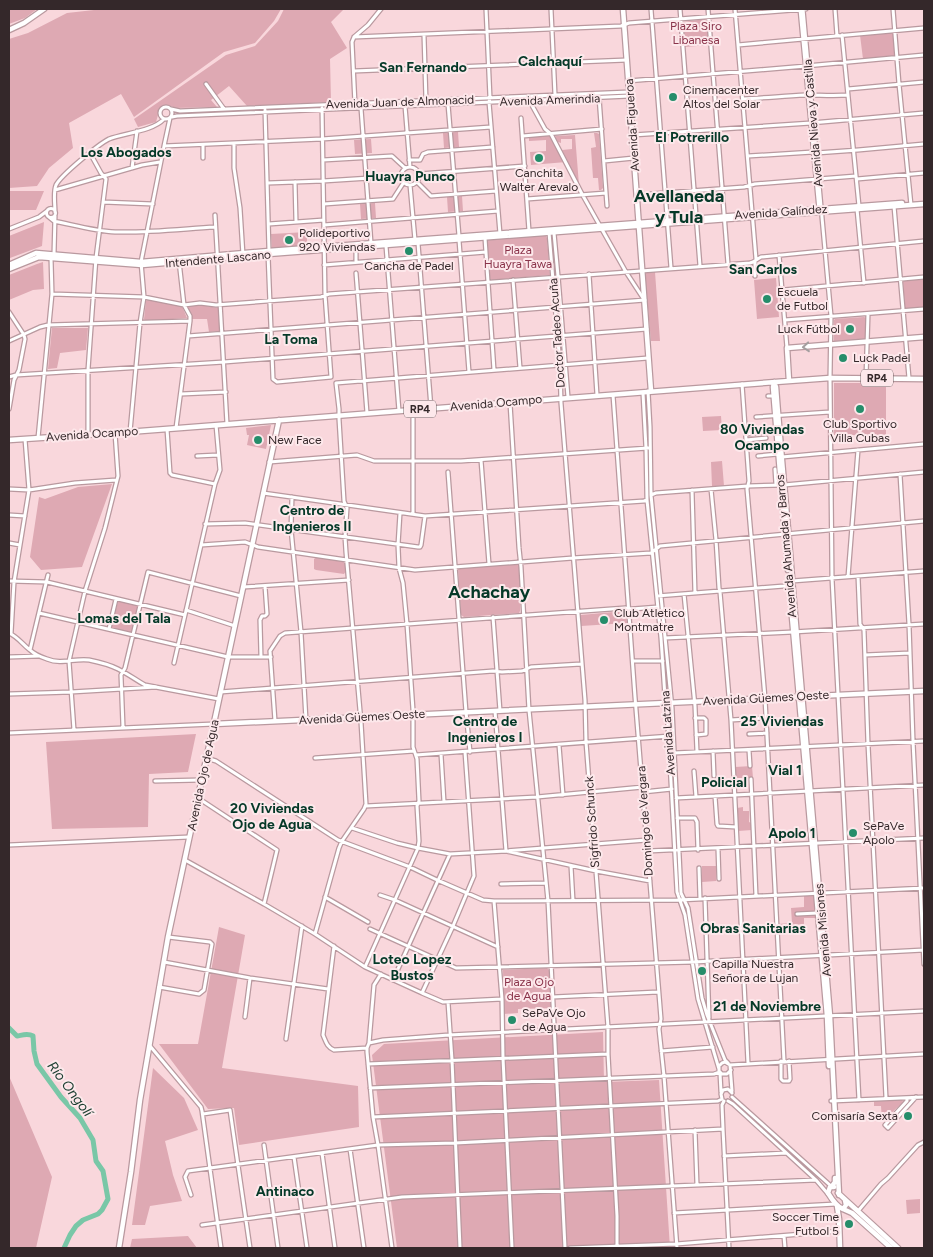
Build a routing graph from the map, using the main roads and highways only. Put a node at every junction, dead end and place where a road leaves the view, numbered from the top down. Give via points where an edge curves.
1 (44, 9) edge
2 (623, 9) edge
3 (9, 30) edge
4 (924, 203) edge
5 (910, 204) junction
6 (858, 208) junction
7 (639, 225) junction
8 (551, 232) junction
9 (500, 235) junction
10 (459, 238) junction
11 (416, 242) junction
12 (324, 249) junction
13 (53, 256) junction
14 (9, 265) edge
15 (9, 269) edge
16 (924, 337) edge
17 (924, 378) edge
18 (789, 381) junction
19 (774, 382) junction
20 (647, 392) junction
21 (777, 416) junction
22 (279, 420) junction
23 (9, 440) edge
24 (924, 690) edge
25 (800, 696) junction
26 (214, 724) junction
27 (818, 893) junction
28 (823, 955) junction
29 (833, 1101) junction
30 (832, 1186) junction
31 (839, 1195) junction
32 (845, 1200) junction
33 (837, 1205) junction
34 (843, 1209) junction
35 (839, 1219) junction
36 (119, 1248) edge
37 (840, 1248) edge
38 (891, 1248) edge
39 (898, 1248) edge

1 - 3 main road via 24,24
2 - 7 main road, Avenida Figueroa
4 - 5 main road, Avenida Galíndez
5 - 6 main road, Avenida Galíndez
5 - 6 main road, Avenida Galíndez
6 - 7 main road, Avenida Galíndez
7 - 8 main road, Intendente Lascano
7 - 20 main road, Avenida Figueroa via 649,358
8 - 9 main road, Intendente Lascano
8 - 9 main road, Intendente Lascano
9 - 10 main road, Intendente Lascano
9 - 10 main road, Intendente Lascano
10 - 11 main road, Intendente Lascano
11 - 12 main road, Intendente Lascano
11 - 12 main road, Intendente Lascano
12 - 13 main road, Intendente Lascano via 141,264
13 - 14 main road, Intendente Lascano via 36,254
13 - 15 main road, Intendente Lascano via 37,257
16 -> 18 main road via 787,348
17 - 18 main road, Avenida Ocampo / RP4
18 - 19 main road, Avenida Ocampo / RP4
19 - 20 main road, Avenida Ocampo / RP4
19 - 21 main road, Avenida Ahumada y Barros
19 - 21 main road, Avenida Ahumada y Barros via 771,396
20 - 22 main road, Avenida Ocampo / RP4
21 - 25 main road, Avenida Ahumada y Barros via 780,485 788,533
22 - 23 main road, Avenida Ocampo / RP4
22 - 26 main road, Avenida Ojo de Agua
24 - 25 main road, Avenida Güemes Oeste
25 - 26 main road, Avenida Güemes Oeste
25 - 27 main road, Avenida Misiones
26 - 36 main road, Avenida Ojo de Agua via 163,962
27 - 28 main road, Avenida Misiones
27 - 28 main road, Avenida Misiones
28 - 29 main road, Avenida Misiones
29 - 30 main road, Avenida Misiones via 835,1180
29 - 31 main road, Avenida Misiones
30 - 31 main road
30 - 33 main road, Avenida Misiones via 828,1194
31 - 32 main road
32 - 34 main road
32 - 39 main road
33 - 34 main road
33 - 35 main road
34 - 35 main road
34 - 38 main road via 852,1213
35 - 37 main road

